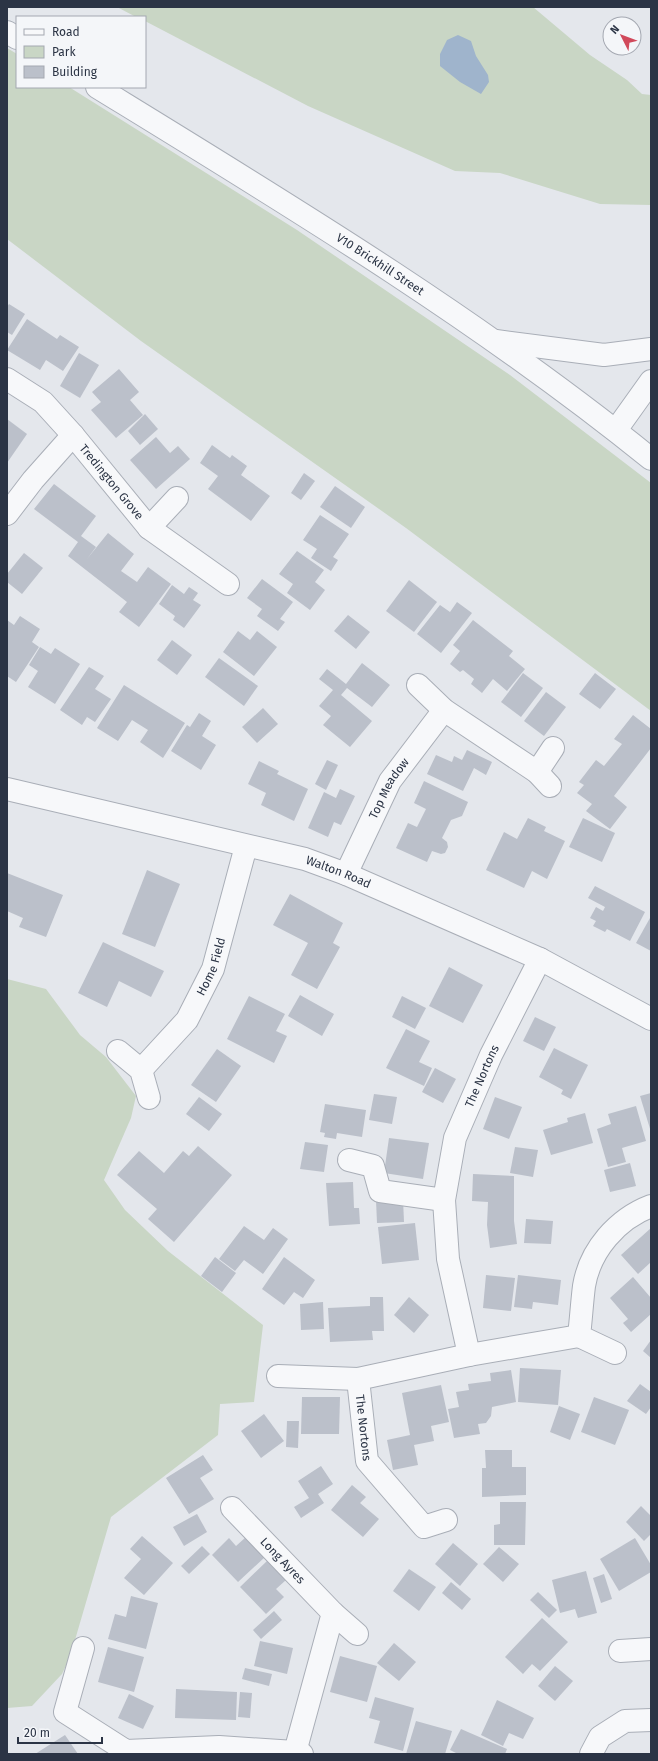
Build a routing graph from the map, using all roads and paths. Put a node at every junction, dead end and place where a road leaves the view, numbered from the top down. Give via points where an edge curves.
1 (7, 32) edge
2 (16, 37) edge
3 (99, 88) edge
4 (495, 341) junction
5 (651, 349) edge
6 (7, 379) edge
7 (651, 381) edge
8 (616, 430) junction
9 (73, 436) junction
10 (651, 459) edge
11 (177, 498) dead end
12 (7, 514) edge
13 (149, 528) junction
14 (228, 584) dead end
15 (418, 685) dead end
16 (444, 710) junction
17 (553, 748) dead end
18 (7, 789) edge
19 (246, 846) junction
20 (346, 874) junction
21 (540, 959) junction
22 (650, 1015) edge
23 (118, 1051) dead end
24 (141, 1070) junction
25 (149, 1098) dead end
26 (349, 1160) dead end
27 (444, 1200) junction
28 (651, 1206) edge
29 (579, 1336) junction
30 (615, 1353) dead end
31 (469, 1354) junction
32 (278, 1376) dead end
33 (358, 1379) junction
34 (232, 1508) dead end
35 (446, 1520) dead end
36 (333, 1613) junction
37 (357, 1634) dead end
38 (83, 1648) dead end
39 (651, 1649) edge
40 (620, 1651) dead end
41 (651, 1720) edge
42 (298, 1753) edge
43 (591, 1754) edge

1 - 2 street
3 - 4 street, V10 Brickhill Street via 273,195
4 - 5 street via 604,355
4 - 8 street, V10 Brickhill Street
6 - 9 street, Tredington Grove via 43,402
7 - 8 street
8 - 10 street, V10 Brickhill Street
9 - 12 street, Tredington Grove via 33,480
9 - 13 street, Tredington Grove
11 - 13 street, Tredington Grove
13 - 14 street, Tredington Grove
15 - 16 street
16 - 17 street via 544,779
16 - 20 street, Top Meadow via 390,781
18 - 19 street, Walton Road
19 - 20 street, Walton Road via 305,859
19 - 24 street, Home Field via 213,969 187,1020
20 - 21 street, Walton Road
21 - 22 street, Walton Road
21 - 27 street, The Nortons via 491,1056 455,1138
23 - 24 street
24 - 25 street
26 - 27 street via 372,1166 380,1191
27 - 31 street, The Nortons via 448,1259
28 - 29 street via 624,1221 605,1238 591,1262 584,1285
29 - 30 street
29 - 31 street, The Nortons
31 - 33 street, The Nortons
32 - 33 street, The Nortons
33 - 35 street, The Nortons via 367,1461 424,1527
34 - 36 street, Long Ayres
36 - 37 street, Long Ayres
36 - 42 street
38 - 42 street via 65,1712 126,1751 219,1747
39 - 40 street
41 - 43 street via 625,1721 600,1738

